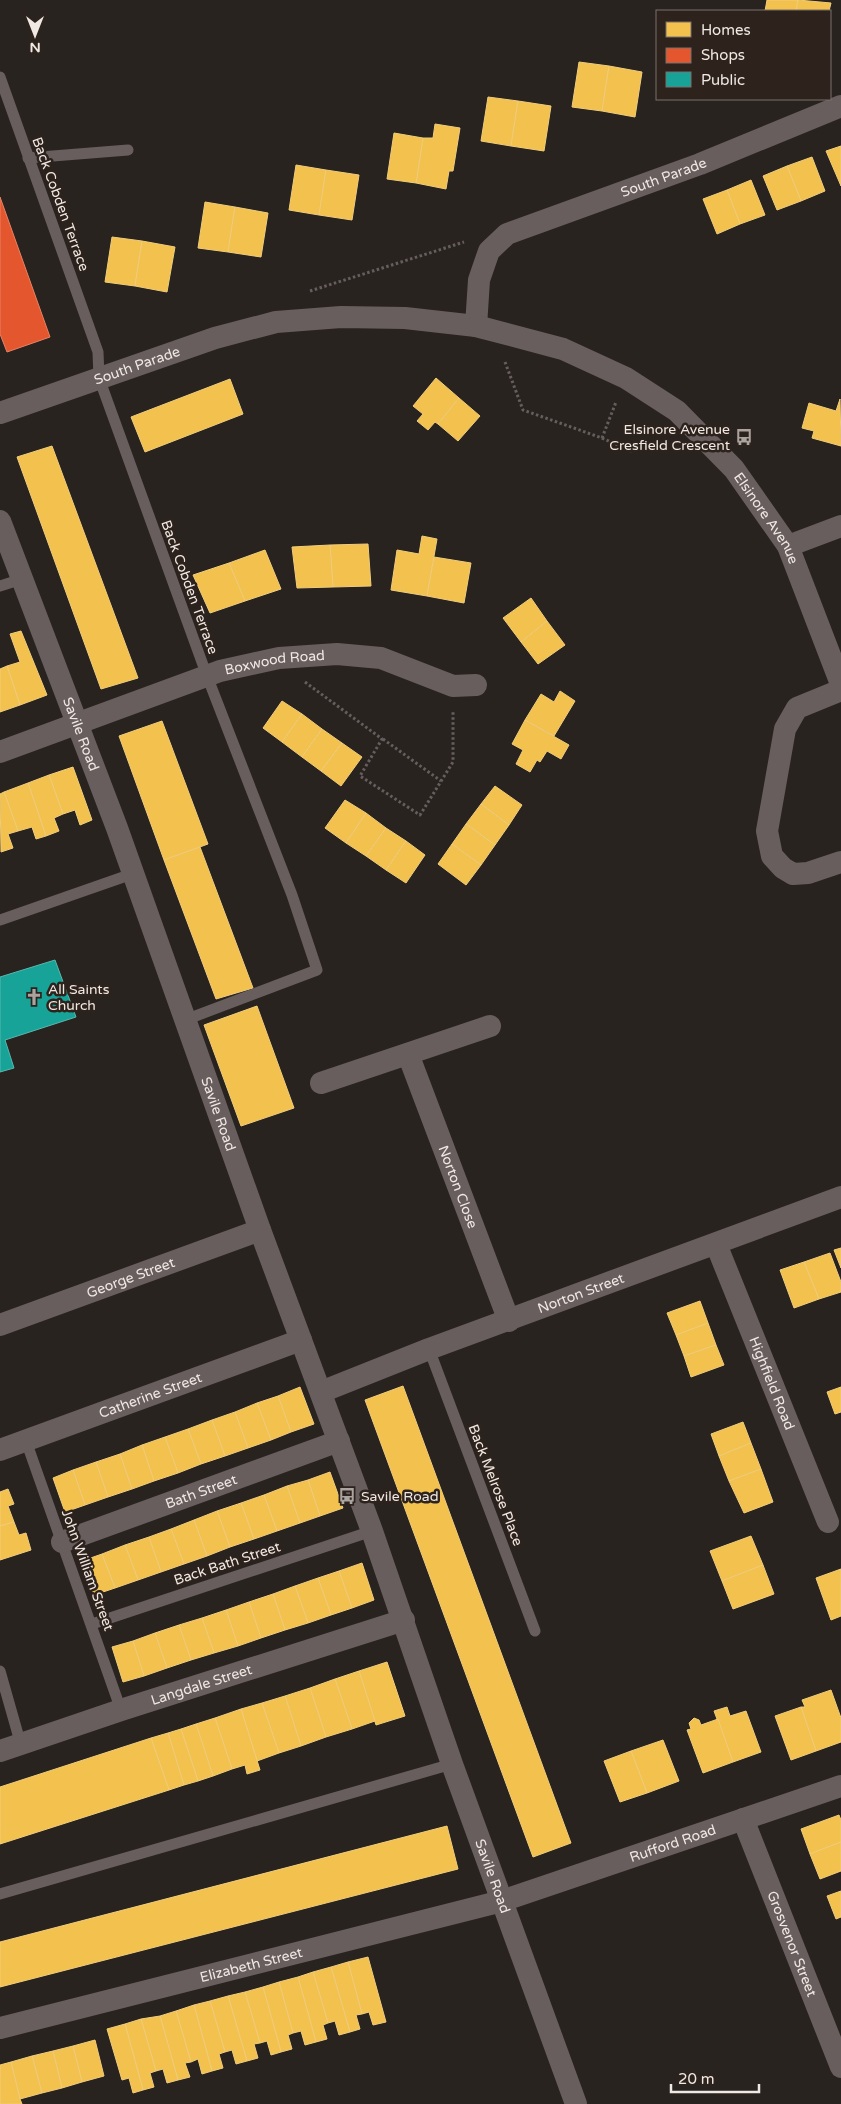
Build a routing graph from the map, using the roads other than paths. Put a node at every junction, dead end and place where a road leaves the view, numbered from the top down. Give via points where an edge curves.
1 (0, 77) edge
2 (841, 106) edge
3 (128, 150) dead end
4 (28, 158) junction
5 (484, 328) junction
6 (99, 378) junction
7 (0, 413) edge
8 (0, 521) edge
9 (841, 526) edge
10 (788, 546) junction
11 (22, 578) junction
12 (0, 586) edge
13 (207, 676) junction
14 (841, 684) edge
15 (476, 685) dead end
16 (841, 690) edge
17 (78, 725) junction
18 (0, 752) edge
19 (841, 862) edge
20 (132, 874) junction
21 (0, 920) edge
22 (185, 1020) junction
23 (490, 1026) dead end
24 (408, 1054) junction
25 (321, 1083) dead end
26 (841, 1197) edge
27 (260, 1230) junction
28 (716, 1244) junction
29 (509, 1321) junction
30 (0, 1324) edge
31 (301, 1340) junction
32 (429, 1349) junction
33 (321, 1392) junction
34 (26, 1440) junction
35 (339, 1440) junction
36 (0, 1450) edge
37 (828, 1522) dead end
38 (372, 1531) junction
39 (62, 1542) junction
40 (404, 1620) junction
41 (92, 1624) junction
42 (535, 1631) dead end
43 (0, 1671) edge
44 (121, 1710) junction
45 (11, 1748) edge
46 (452, 1764) junction
47 (841, 1786) edge
48 (743, 1819) junction
49 (0, 1894) edge
50 (502, 1901) junction
51 (0, 2028) edge
52 (841, 2067) edge
53 (576, 2104) edge

1 - 4 lane, Back Cobden Terrace
2 - 5 street, South Parade via 700,164 507,234 489,251 479,280
3 - 4 lane
4 - 6 lane, Back Cobden Terrace via 98,352
5 - 6 street, South Parade via 405,318 341,317 276,322 215,338
5 - 10 street, Elsinore Avenue via 563,348 626,378 677,411 734,469
6 - 7 street, South Parade
6 - 13 lane, Back Cobden Terrace
8 - 11 street, Savile Road
9 - 10 street
10 - 14 street, Elsinore Avenue
11 - 12 lane
11 - 17 street, Savile Road
13 - 15 street, Boxwood Road via 274,659 338,654 381,658 454,686
13 - 17 street, Boxwood Road
13 - 22 lane, Back Cobden Terrace via 318,970
16 - 19 street via 797,708 785,729 767,831 772,856 793,874 808,873
17 - 18 street, Boxwood Road
17 - 20 street, Savile Road
20 - 21 lane
20 - 22 street, Savile Road
22 - 27 street, Savile Road
23 - 24 street
24 - 25 street
24 - 29 street, Norton Close
26 - 28 street, Norton Street
27 - 30 street, George Street
27 - 31 street, Savile Road
28 - 29 street, Norton Street
28 - 37 street, Highfield Road
29 - 32 street, Norton Street
31 - 33 street, Savile Road
31 - 34 street, Catherine Street
32 - 33 street, Norton Street
32 - 42 lane, Back Melrose Place
33 - 35 street, Savile Road
34 - 36 street, Catherine Street
34 - 39 lane, John William Street
35 - 38 street, Savile Road
35 - 39 street, Bath Street
38 - 40 street, Savile Road
38 - 41 lane, Back Bath Street
39 - 41 lane, John William Street
40 - 44 street, Langdale Street
40 - 46 street, Savile Road
41 - 44 lane, John William Street
43 - 45 lane
44 - 45 street, Langdale Street
46 - 49 lane
46 - 50 street, Savile Road
47 - 48 street, Rufford Road
48 - 50 street, Rufford Road
48 - 52 street, Grosvenor Street
50 - 51 street, Elizabeth Street
50 - 53 street, Savile Road

